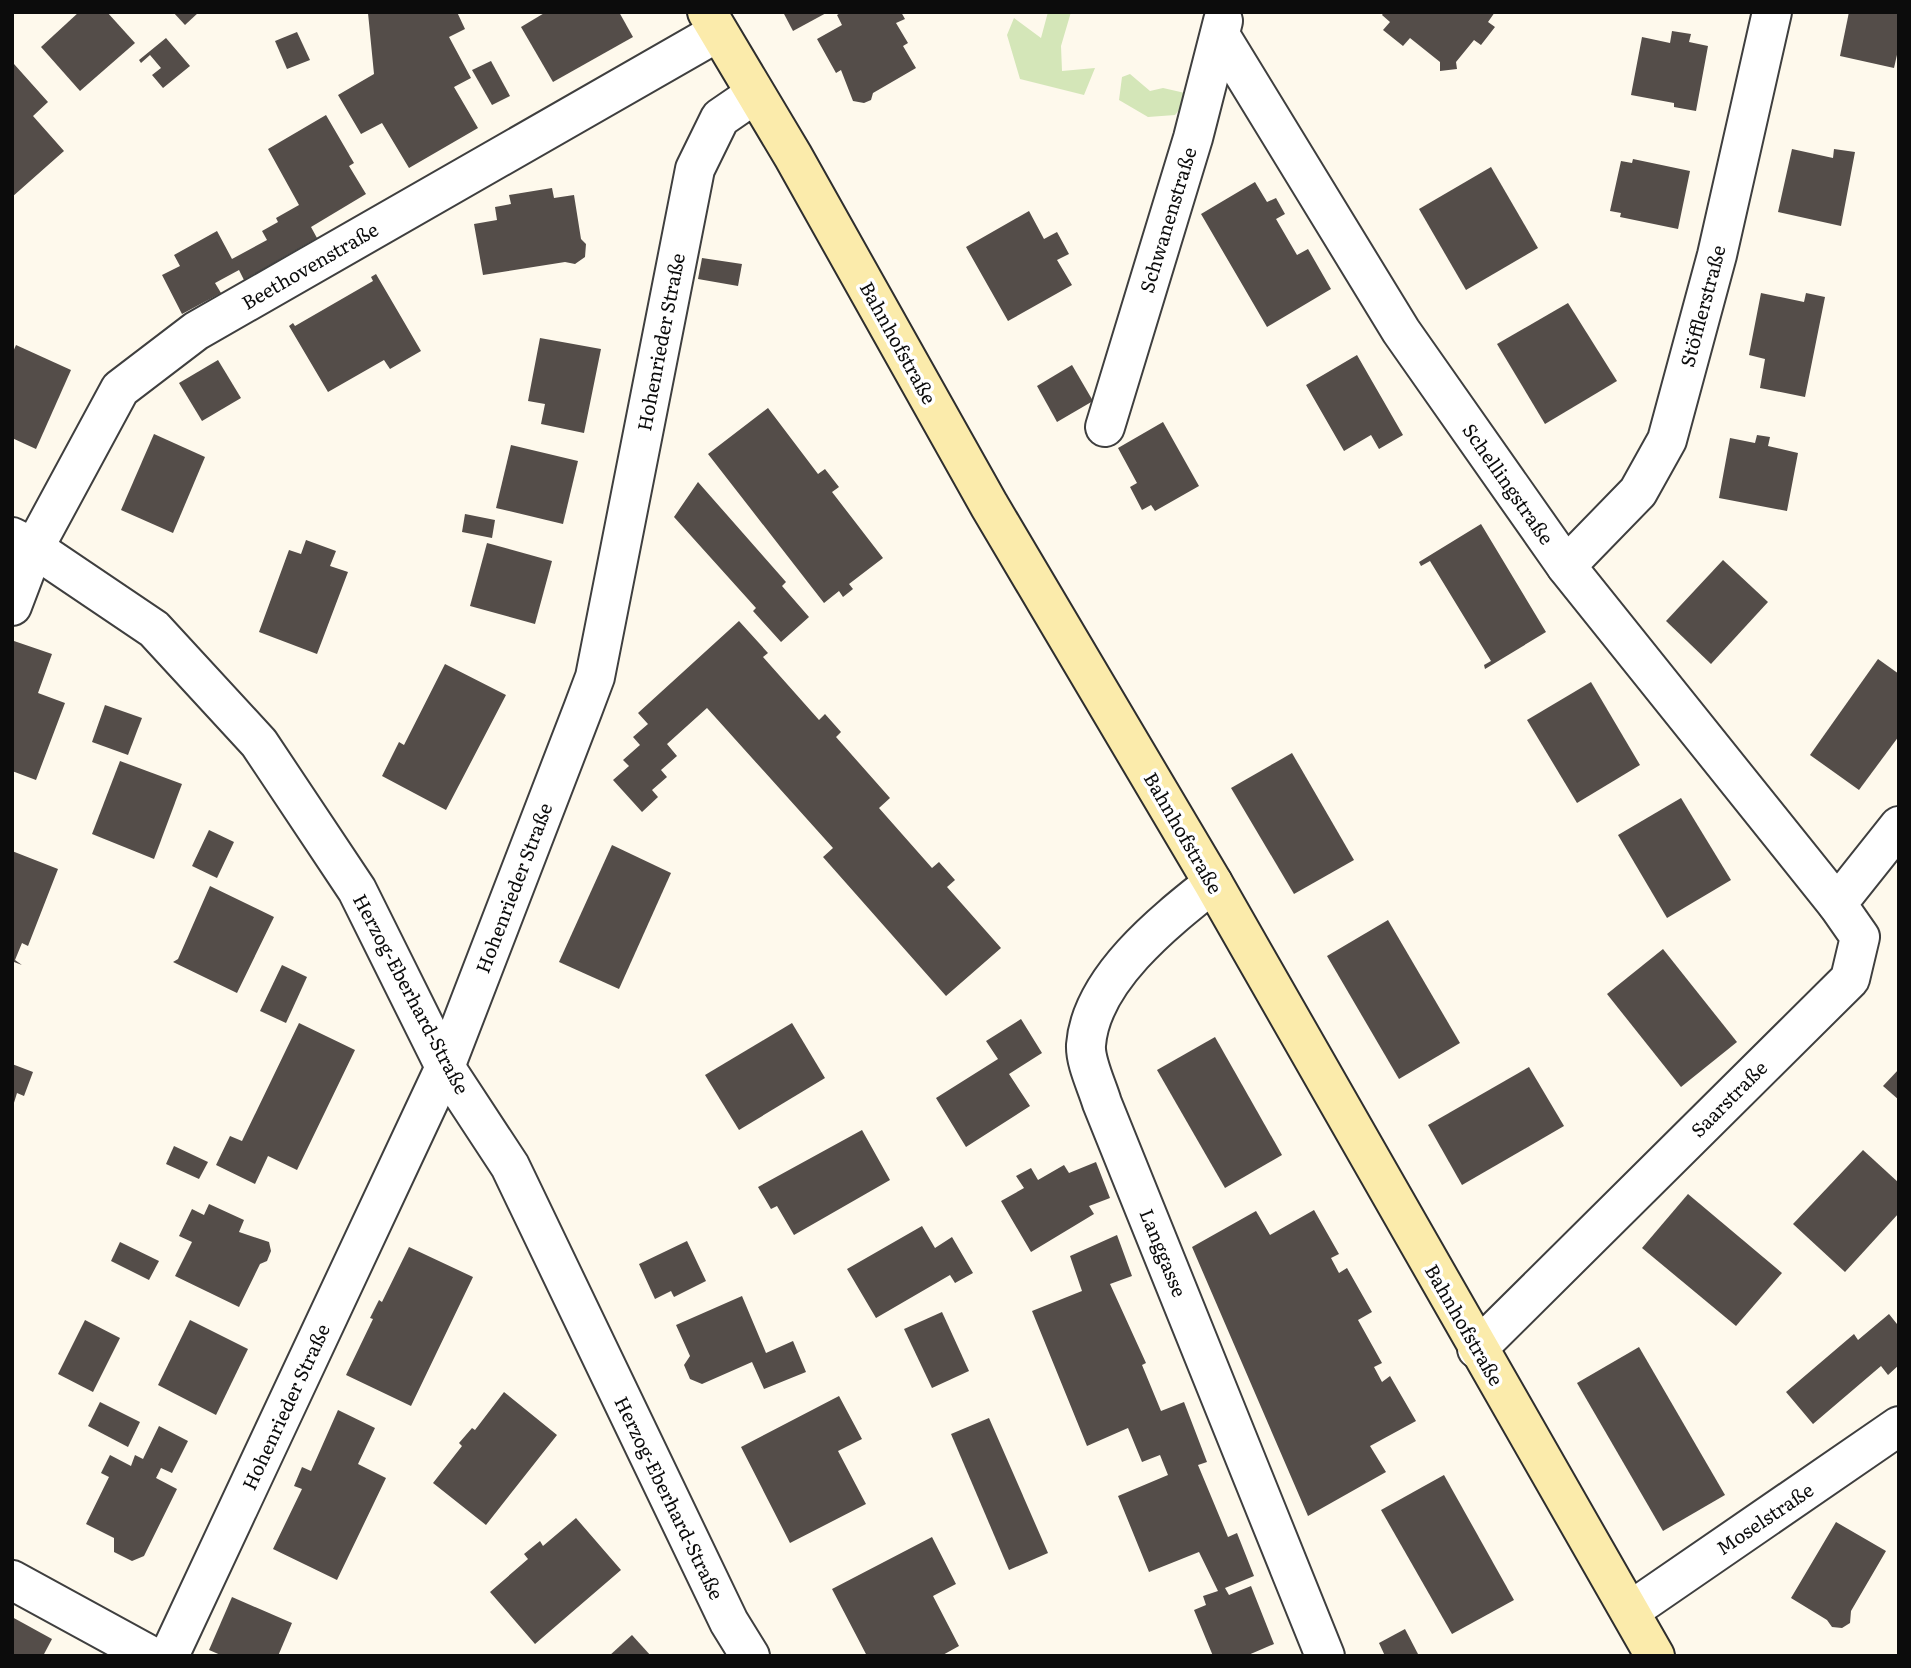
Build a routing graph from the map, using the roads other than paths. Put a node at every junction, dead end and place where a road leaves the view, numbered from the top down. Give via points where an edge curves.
1 (1772, 12) edge
2 (712, 22) edge
3 (1222, 23) edge
4 (755, 94) junction
5 (1105, 426) dead end
6 (23, 543) edge
7 (1566, 566) junction
8 (12, 606) edge
9 (1899, 826) edge
10 (1213, 883) junction
11 (1837, 904) junction
12 (445, 1067) junction
13 (1477, 1349) junction
14 (1899, 1426) edge
15 (12, 1580) edge
16 (1630, 1611) junction
17 (151, 1656) edge
18 (169, 1656) edge
19 (750, 1656) edge
20 (1325, 1656) edge
21 (1655, 1656) edge

1 - 7 street, Stöfflerstraße via 1717,255 1667,440 1638,492
2 - 4 street, Bahnhofstraße
2 - 6 street, Beethovenstraße via 196,331 120,389
3 - 5 street, Schwanenstraße via 1193,138
3 - 7 street, Schellingstraße via 1401,331
4 - 10 street, Bahnhofstraße via 989,505
4 - 12 street, Hohenrieder Straße via 720,118 695,169 595,677
6 - 8 street, Beethovenstraße
6 - 12 street, Herzog-Eberhard-Straße via 154,629 259,743 357,890
7 - 11 street, Schellingstraße
9 - 11 street
10 - 13 street, Bahnhofstraße
10 - 20 street, Langgasse via 1154,930 1096,1004 1086,1047 1102,1103
11 - 13 street, Saarstraße via 1860,937 1850,979
12 - 18 street, Hohenrieder Straße
12 - 19 street, Herzog-Eberhard-Straße via 510,1166 729,1622
13 - 16 street, Bahnhofstraße
14 - 16 street, Moselstraße
15 - 17 street
16 - 21 street, Bahnhofstraße

